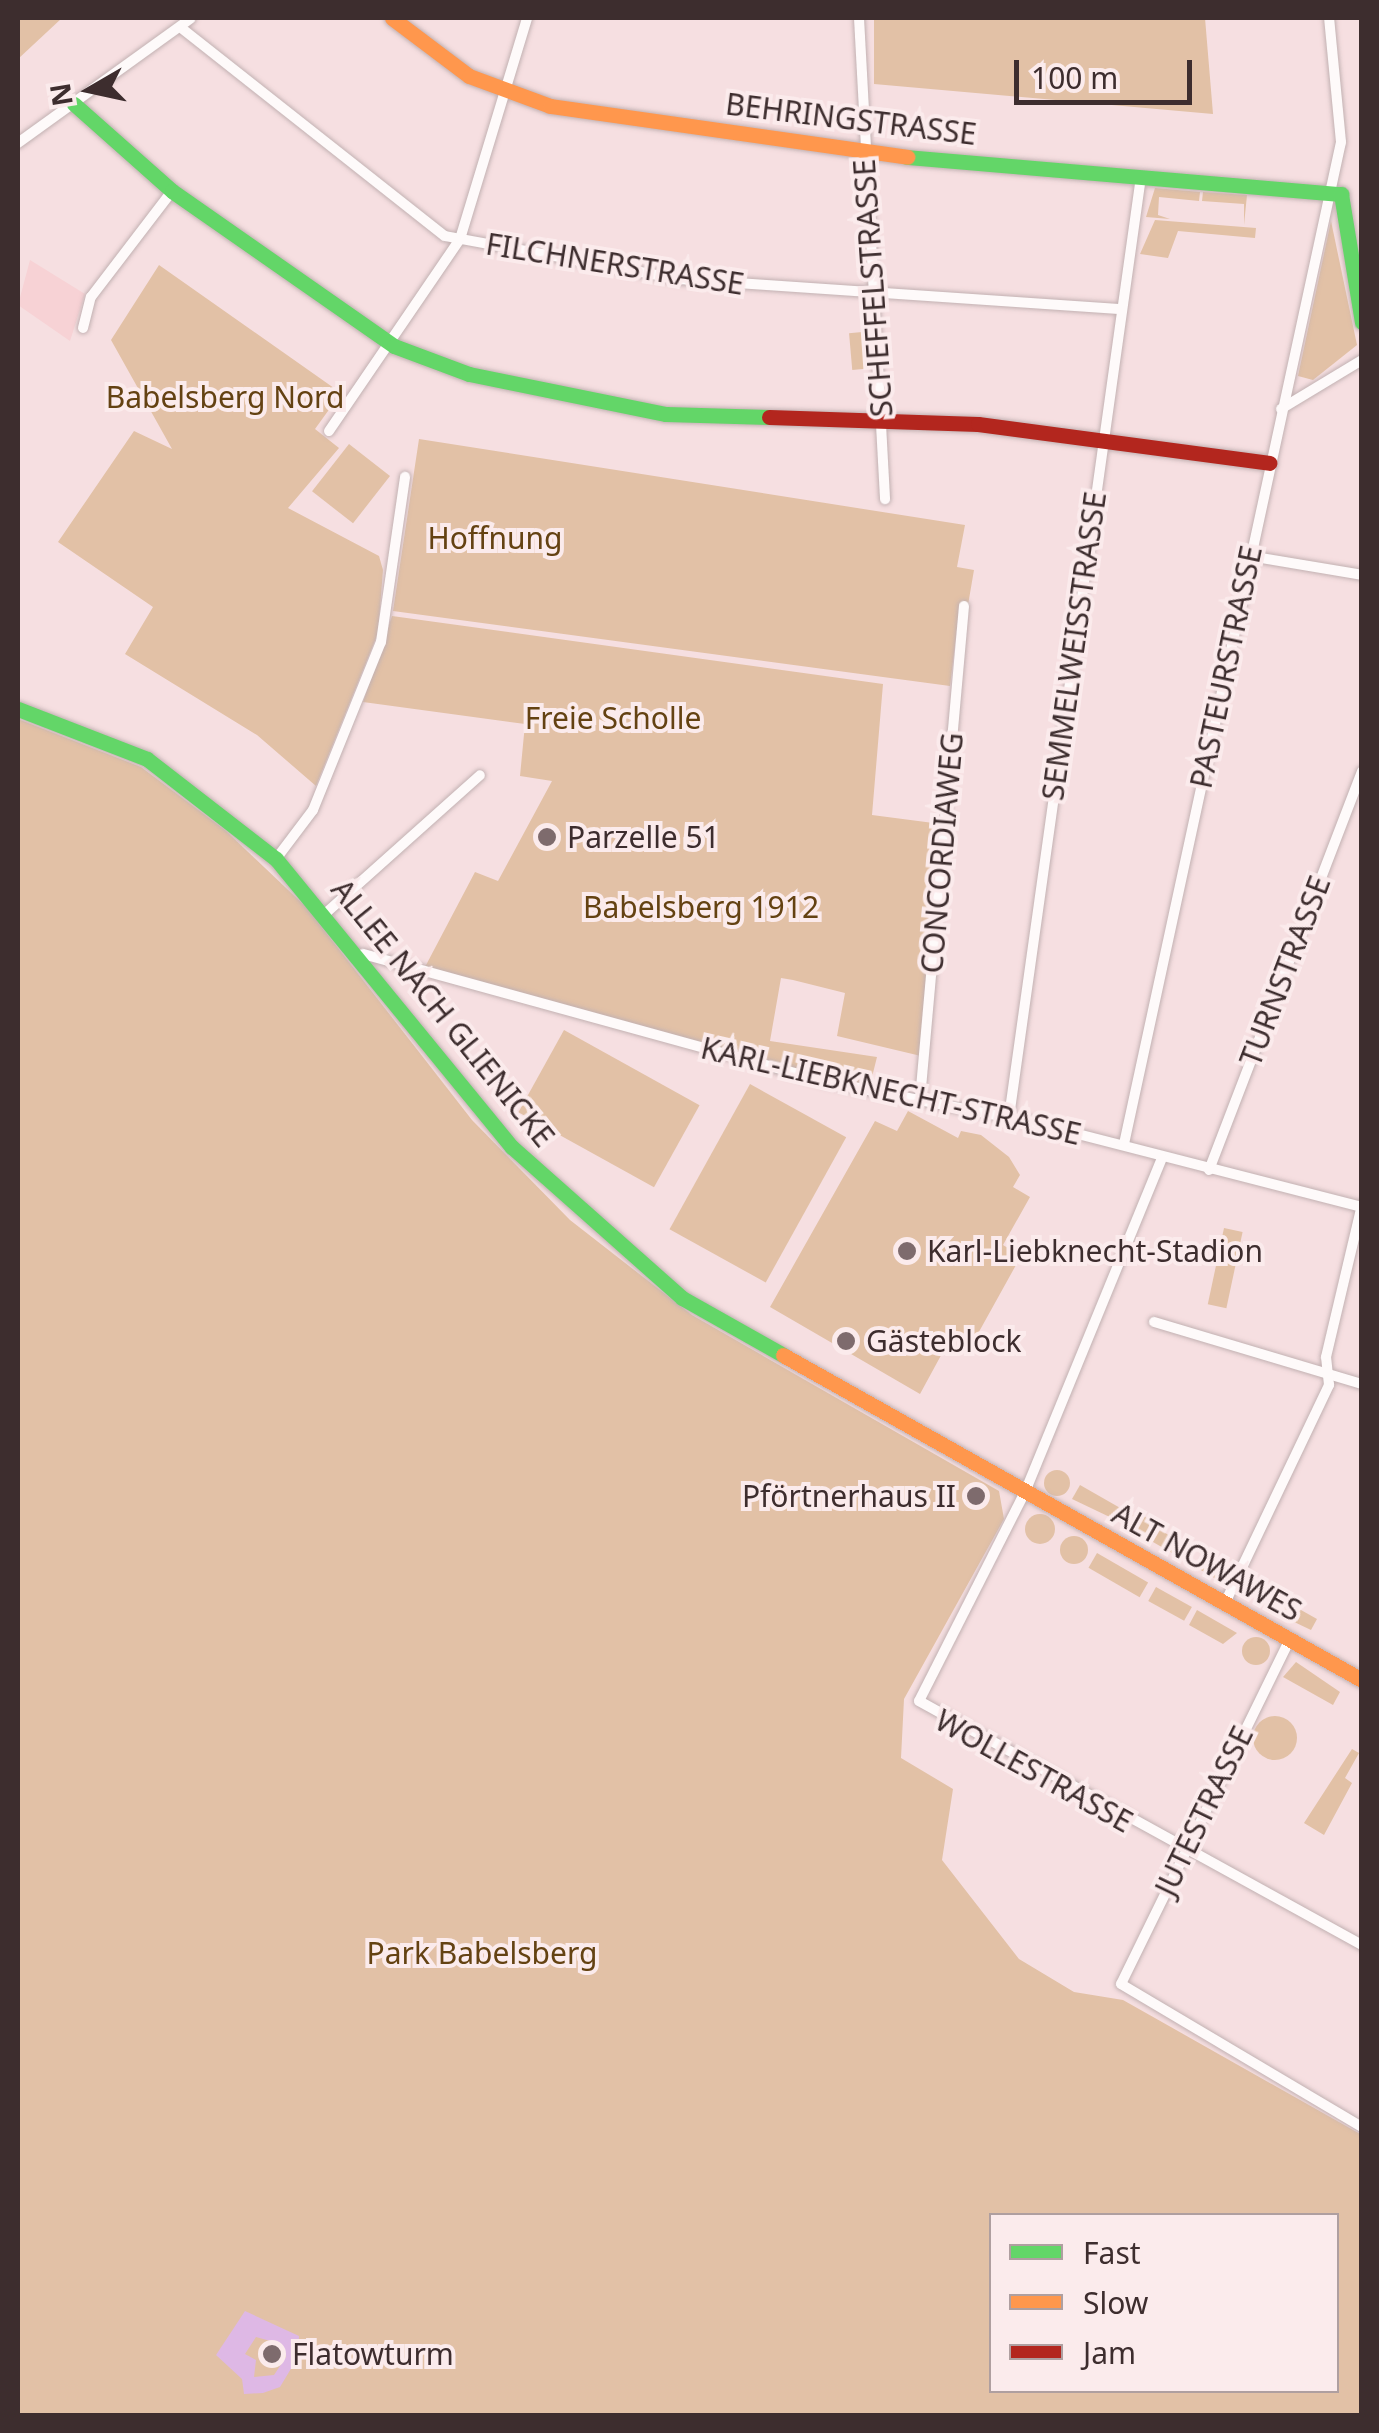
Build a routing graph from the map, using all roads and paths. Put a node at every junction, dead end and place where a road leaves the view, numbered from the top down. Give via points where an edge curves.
1 (191, 18) edge
2 (392, 18) edge
3 (526, 18) edge
4 (858, 18) edge
5 (1329, 18) edge
6 (180, 28) junction
7 (502, 93) junction
8 (74, 104) junction
9 (18, 143) edge
10 (864, 151) junction
11 (1140, 176) junction
12 (1328, 190) junction
13 (172, 191) junction
14 (460, 239) junction
15 (877, 287) junction
16 (1122, 309) junction
17 (1362, 322) edge
18 (83, 328) dead end
19 (394, 346) junction
20 (1362, 360) edge
21 (1281, 409) junction
22 (883, 422) junction
23 (329, 431) dead end
24 (1102, 441) junction
25 (1269, 463) junction
26 (405, 477) dead end
27 (886, 499) dead end
28 (1249, 556) junction
29 (1362, 576) edge
30 (964, 606) dead end
31 (18, 710) edge
32 (1362, 771) edge
33 (480, 775) dead end
34 (276, 859) junction
35 (327, 912) junction
36 (362, 954) junction
37 (920, 1099) junction
38 (1008, 1117) junction
39 (1124, 1144) junction
40 (1162, 1158) junction
41 (1209, 1170) junction
42 (1361, 1206) edge
43 (1154, 1322) dead end
44 (1328, 1370) junction
45 (1362, 1384) edge
46 (1026, 1492) junction
47 (1225, 1602) junction
48 (1290, 1639) junction
49 (1362, 1680) edge
50 (1184, 1848) junction
51 (1362, 1946) edge
52 (1362, 2127) edge

1 - 6 street
2 - 7 street, BEHRINGSTRASSE
3 - 7 street
4 - 10 street, SCHEFFELSTRASSE
5 - 12 street, PASTEURSTRASSE via 1341,142
6 - 8 street
6 - 14 street, FILCHNERSTRASSE via 357,174
7 - 10 street, BEHRINGSTRASSE
7 - 14 street
8 - 9 street
8 - 13 street
10 - 11 street, BEHRINGSTRASSE
10 - 15 street, SCHEFFELSTRASSE
11 - 12 street, BEHRINGSTRASSE
11 - 16 street, SEMMELWEISSTRASSE
12 - 17 street via 1348,203
12 - 21 street, PASTEURSTRASSE
13 - 18 street via 92,296
13 - 19 street
14 - 15 street, FILCHNERSTRASSE via 680,278
14 - 19 street
15 - 16 street, FILCHNERSTRASSE
15 - 22 street, SCHEFFELSTRASSE
16 - 24 street, SEMMELWEISSTRASSE
19 - 22 street via 468,374 627,408
19 - 23 street
20 - 21 street
21 - 25 street, PASTEURSTRASSE
22 - 24 street
22 - 27 street, SCHEFFELSTRASSE
24 - 25 street
24 - 38 street, SEMMELWEISSTRASSE
25 - 28 street, PASTEURSTRASSE
26 - 34 street via 381,642 312,810
28 - 29 street
28 - 39 street, PASTEURSTRASSE
30 - 37 street, CONCORDIAWEG
31 - 34 street, ALLEE NACH GLIENICKE via 147,759
32 - 41 street, TURNSTRASSE
33 - 35 street
34 - 35 street, ALLEE NACH GLIENICKE
35 - 36 street, ALLEE NACH GLIENICKE
36 - 37 street, KARL-LIEBKNECHT-STRASSE via 816,1080
36 - 46 street, ALLEE NACH GLIENICKE via 512,1147 682,1298
37 - 38 street, KARL-LIEBKNECHT-STRASSE
38 - 39 street, KARL-LIEBKNECHT-STRASSE
39 - 40 street, KARL-LIEBKNECHT-STRASSE
40 - 41 street, KARL-LIEBKNECHT-STRASSE
40 - 46 street
41 - 42 street, KARL-LIEBKNECHT-STRASSE
42 - 44 street
43 - 44 street
44 - 45 street
44 - 47 street via 1329,1384
46 - 47 street, ALT NOWAWES
46 - 50 street, WOLLESTRASSE via 920,1705
47 - 48 street, ALT NOWAWES
48 - 49 street, ALT NOWAWES
48 - 50 street, JUTESTRASSE
50 - 51 street, WOLLESTRASSE
50 - 52 street, JUTESTRASSE via 1121,1984

